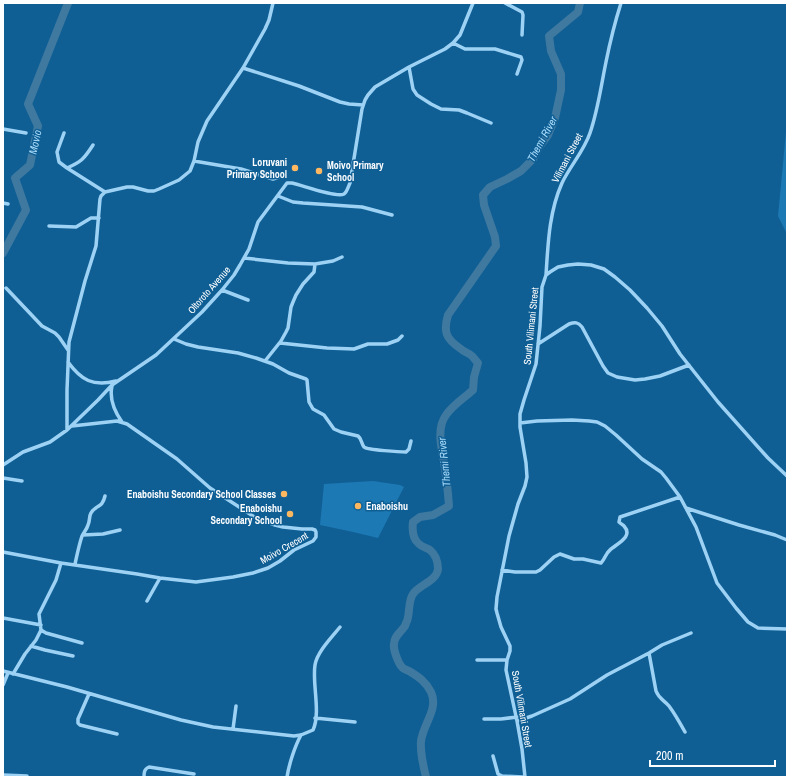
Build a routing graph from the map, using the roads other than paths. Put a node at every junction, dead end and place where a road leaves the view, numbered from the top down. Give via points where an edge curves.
1 (273, 3) edge
2 (473, 3) edge
3 (505, 3) edge
4 (621, 3) edge
5 (522, 36) dead end
6 (453, 43) junction
7 (409, 67) junction
8 (243, 68) junction
9 (516, 74) dead end
10 (363, 105) junction
11 (490, 123) dead end
12 (3, 129) edge
13 (26, 132) dead end
14 (64, 133) dead end
15 (93, 145) dead end
16 (194, 161) junction
17 (67, 168) junction
18 (279, 177) dead end
19 (105, 192) junction
20 (278, 196) junction
21 (3, 203) edge
22 (8, 204) dead end
23 (392, 215) dead end
24 (99, 218) junction
25 (49, 226) dead end
26 (342, 256) dead end
27 (244, 258) junction
28 (315, 264) junction
29 (546, 275) junction
30 (6, 288) dead end
31 (222, 290) junction
32 (248, 300) dead end
33 (402, 336) dead end
34 (174, 339) junction
35 (280, 343) junction
36 (538, 344) junction
37 (68, 351) junction
38 (265, 361) junction
39 (68, 362) junction
40 (689, 365) junction
41 (118, 381) junction
42 (112, 385) junction
43 (122, 422) junction
44 (520, 422) junction
45 (71, 426) junction
46 (67, 430) junction
47 (411, 441) dead end
48 (3, 465) edge
49 (787, 476) edge
50 (3, 478) edge
51 (22, 480) dead end
52 (105, 496) dead end
53 (680, 497) junction
54 (686, 508) junction
55 (120, 530) dead end
56 (83, 535) junction
57 (787, 540) edge
58 (3, 552) edge
59 (61, 563) junction
60 (75, 564) junction
61 (502, 570) junction
62 (160, 578) junction
63 (148, 601) dead end
64 (3, 618) edge
65 (41, 625) junction
66 (340, 627) dead end
67 (787, 629) edge
68 (41, 630) junction
69 (691, 633) dead end
70 (82, 644) dead end
71 (31, 646) junction
72 (649, 653) junction
73 (73, 656) dead end
74 (477, 660) dead end
75 (507, 660) junction
76 (3, 671) edge
77 (11, 673) junction
78 (3, 685) edge
79 (89, 694) junction
80 (236, 706) dead end
81 (316, 718) junction
82 (484, 719) dead end
83 (517, 719) junction
84 (355, 722) dead end
85 (233, 729) junction
86 (685, 732) dead end
87 (117, 734) dead end
88 (301, 735) junction
89 (493, 756) dead end
90 (194, 774) dead end
91 (3, 775) edge
92 (27, 776) edge
93 (144, 777) edge
94 (287, 777) edge
95 (524, 777) edge

1 - 8 street via 265,29
2 - 6 street, Oltoroto Avenue via 460,35
3 - 5 street via 522,12
4 - 29 street, Vilimani Street via 589,134 557,197 550,229
6 - 7 street, Oltoroto Avenue
6 - 9 street via 465,49 495,49 521,57
7 - 10 street, Oltoroto Avenue via 375,87
7 - 11 street via 413,89 431,104 441,109 463,111
8 - 10 street via 340,102
8 - 16 street via 207,121 198,142
10 - 20 street, Oltoroto Avenue via 350,183 345,193 332,194 289,183
12 - 13 street
14 - 17 street via 57,155 59,162
15 - 17 street via 81,161
16 - 18 street via 240,169 268,178
16 - 19 street via 190,171 179,180 154,191 127,187
17 - 19 street
19 - 24 street via 100,199
20 - 23 street via 294,202 362,207
20 - 27 street, Oltoroto Avenue via 258,222
21 - 22 street
24 - 25 street via 91,218 76,227
24 - 37 street via 96,246
26 - 28 street via 333,261
27 - 28 street
27 - 31 street, Oltoroto Avenue
28 - 35 street via 314,272 303,284 293,302 288,328
29 - 36 street, South Vilimani Street via 542,287
29 - 40 street, South Vilimani Street via 558,267 568,265 591,265 604,269 647,308
30 - 37 street via 42,326 60,337
31 - 32 street
31 - 34 street, Oltoroto Avenue
33 - 35 street via 387,344 368,344 354,349
34 - 38 street via 198,347 238,353
34 - 41 street, Oltoroto Avenue
35 - 38 street
36 - 40 street via 575,322 582,327 608,373 617,377 645,380
36 - 44 street, South Vilimani Street via 536,364 520,414
37 - 39 street
38 - 47 street via 306,379 309,402 313,409 324,415 334,429 361,437 365,448 406,452
39 - 41 street via 85,379 94,383
39 - 46 street
40 - 49 street, South Vilimani Street via 758,448
41 - 42 street, Oltoroto Avenue
42 - 43 street via 110,396
42 - 45 street, Oltoroto Avenue
43 - 45 street
43 - 62 street, Moivo Crecent via 177,459 210,488 256,518 275,525 312,529 316,532 313,541 294,550 268,568 253,573 196,582
44 - 53 street via 598,422 661,472
44 - 61 street, South Vilimani Street via 527,477 509,536
45 - 46 street, Oltoroto Avenue
46 - 48 street, Oltoroto Avenue via 50,442 23,452
50 - 51 street
52 - 56 street via 101,506 92,512
53 - 54 street
53 - 61 street via 620,517 619,522 626,528 626,537 610,550 601,563 560,554 536,572
54 - 57 street
54 - 67 street via 718,583 736,608 748,622 758,628
55 - 56 street
56 - 60 street
58 - 59 street, Moivo Crecent
59 - 60 street, Moivo Crecent
59 - 65 street via 56,580 39,614
60 - 62 street, Moivo Crecent
61 - 75 street, South Vilimani Street via 496,608 510,646
62 - 63 street
64 - 65 street
65 - 68 street
66 - 81 street via 317,658 315,665
68 - 70 street
68 - 71 street
69 - 72 street via 669,641
71 - 73 street
71 - 77 street
72 - 83 street via 570,699 532,716
72 - 86 street via 657,696 667,704
74 - 75 street
75 - 83 street, South Vilimani Street via 507,675
76 - 77 street
77 - 78 street
77 - 79 street
79 - 85 street via 181,720
79 - 87 street via 78,719 80,726
80 - 85 street
81 - 84 street
81 - 88 street via 313,730
82 - 83 street
83 - 95 street, South Vilimani Street
85 - 88 street
88 - 94 street
89 - 95 street via 498,774
90 - 93 street via 146,768
91 - 92 street

